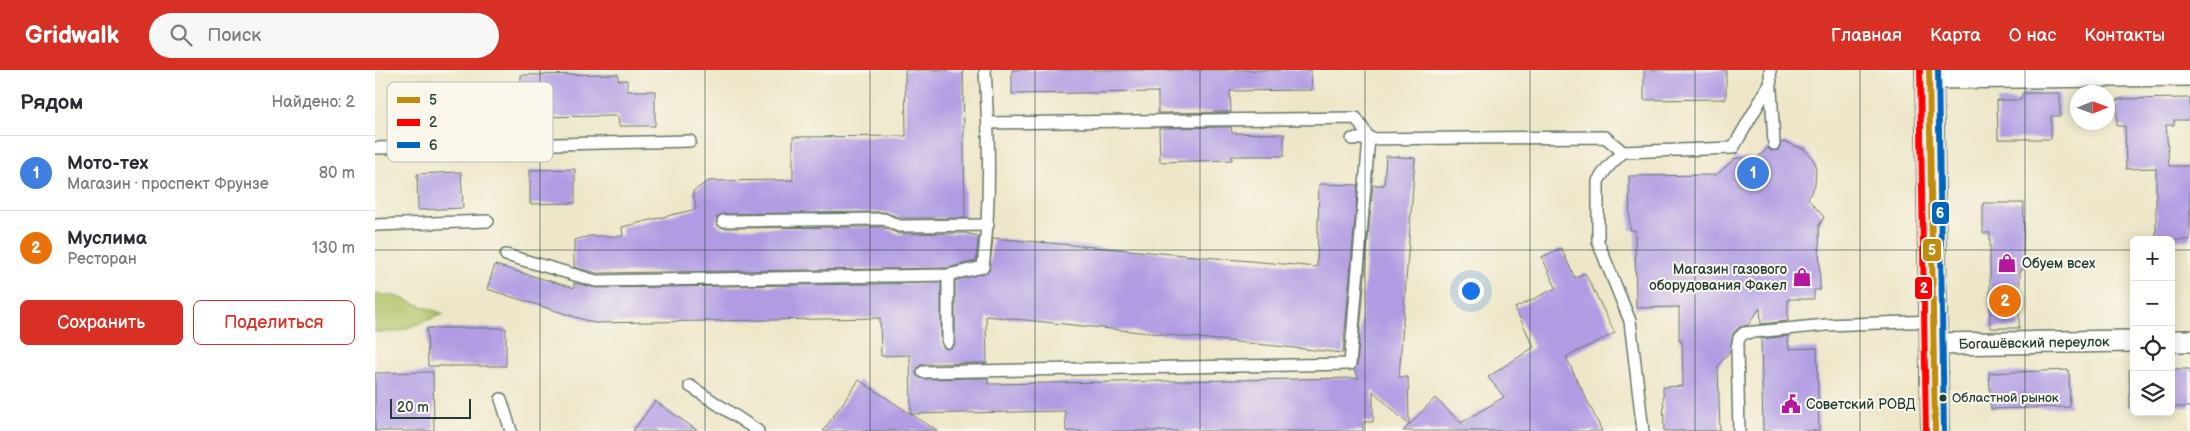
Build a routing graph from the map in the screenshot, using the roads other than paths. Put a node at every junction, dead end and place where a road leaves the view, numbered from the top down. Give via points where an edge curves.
1 (985, 70) edge
2 (1770, 70) edge
3 (1930, 74) edge
4 (2190, 75) edge
5 (1770, 84) junction
6 (988, 123) junction
7 (1369, 138) junction
8 (1352, 139) dead end
9 (690, 142) dead end
10 (1774, 144) dead end
11 (553, 145) edge
12 (1623, 152) junction
13 (488, 221) dead end
14 (723, 221) dead end
15 (375, 225) edge
16 (988, 225) junction
17 (506, 255) dead end
18 (948, 275) junction
19 (1934, 333) junction
20 (2175, 341) edge
21 (2190, 341) edge
22 (948, 342) dead end
23 (2130, 342) edge
24 (923, 372) dead end
25 (690, 386) dead end
26 (501, 399) dead end
27 (511, 431) edge
28 (759, 431) edge
29 (1643, 431) edge
30 (1739, 431) edge
31 (1935, 431) edge

1 - 6 lane
2 - 5 lane
3 - 4 street
3 - 19 main road
5 - 10 lane
5 - 12 lane via 1733,148
6 - 7 lane via 1356,118
6 - 16 lane
7 - 8 lane
7 - 12 lane via 1605,137
7 - 24 lane via 1350,364
9 - 11 lane
12 - 29 lane via 1598,181 1598,242 1630,321
13 - 15 lane
14 - 16 lane via 884,219 899,226
16 - 18 lane via 983,267
17 - 18 lane via 597,281
18 - 22 lane
19 - 23 street, Богашёвский переулок
19 - 30 lane via 1834,325 1745,332 1739,338 1737,348
19 - 31 main road
20 - 21 street
25 - 28 lane
26 - 27 lane

